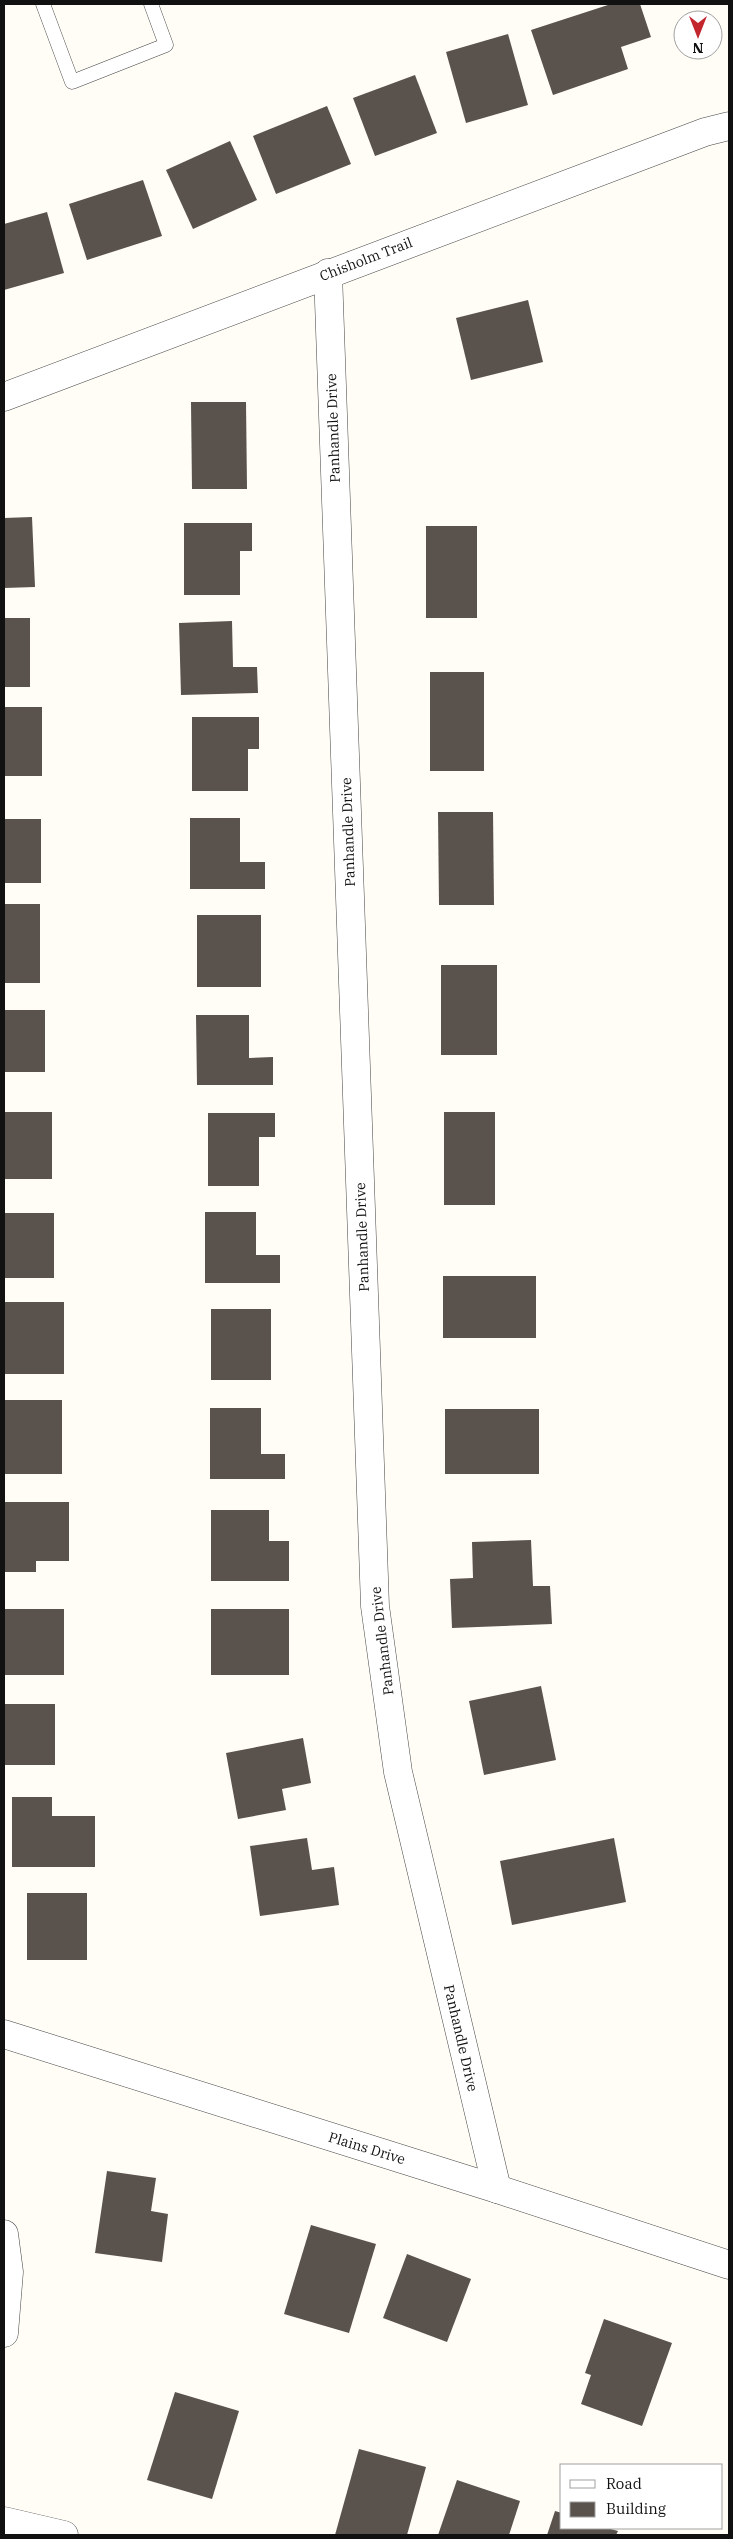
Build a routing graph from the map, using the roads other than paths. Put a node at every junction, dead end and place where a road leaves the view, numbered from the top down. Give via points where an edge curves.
1 (43, 4) edge
2 (151, 4) edge
3 (729, 126) edge
4 (328, 273) junction
5 (4, 397) edge
6 (4, 2034) edge
7 (497, 2189) junction
8 (4, 2234) edge
9 (729, 2265) edge
10 (4, 2333) edge
11 (4, 2520) edge
12 (64, 2535) edge

1 - 2 lane via 72,82 166,45
3 - 4 street, Chisholm Trail via 705,132
4 - 5 street, Chisholm Trail
4 - 7 street, Panhandle Drive via 375,1606 398,1772
6 - 7 street, Plains Drive
7 - 9 street, Plains Drive
8 - 10 street via 9,2272
11 - 12 street

